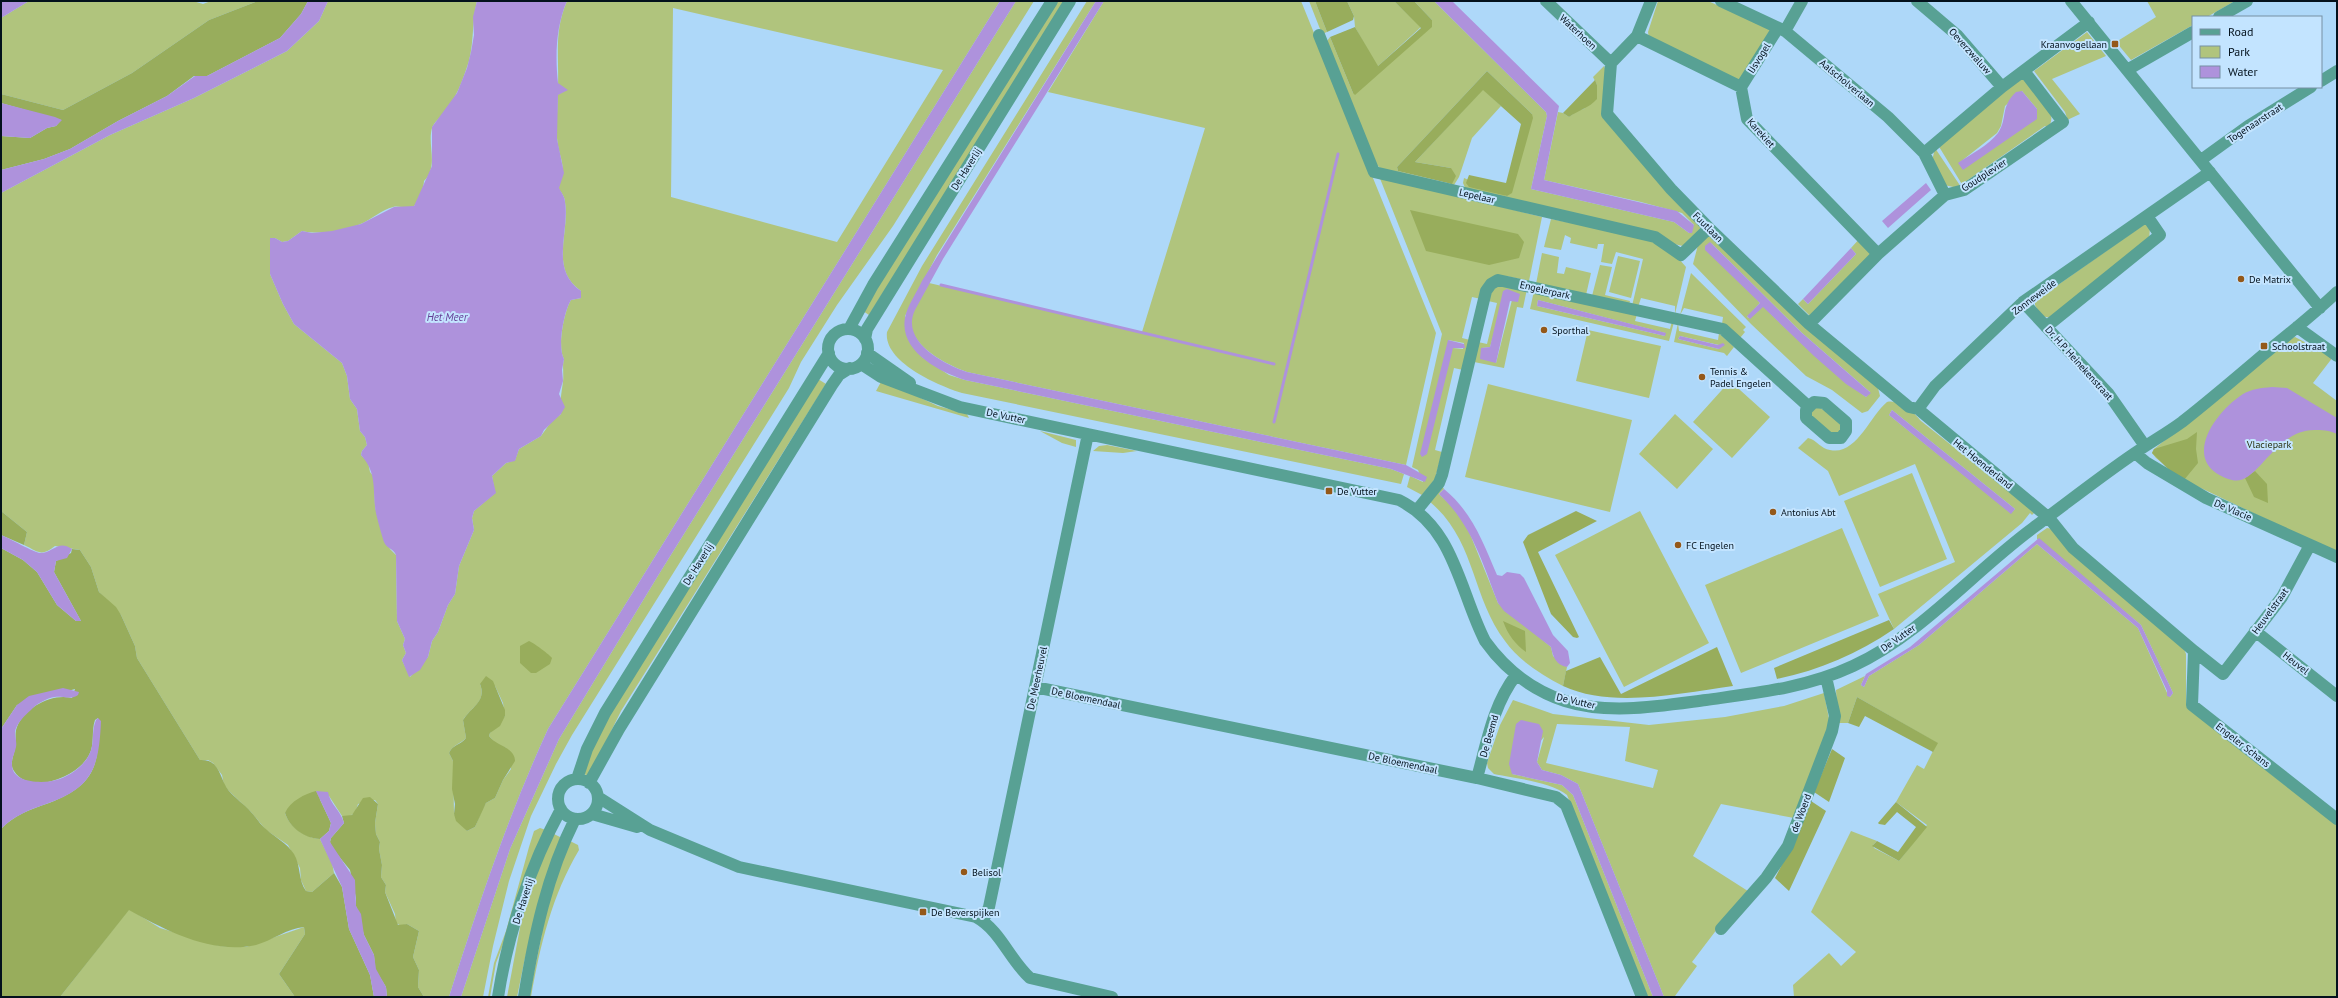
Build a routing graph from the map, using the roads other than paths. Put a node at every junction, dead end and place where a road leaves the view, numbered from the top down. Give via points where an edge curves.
1 (1052, 1) edge
2 (1070, 1) edge
3 (1546, 1) edge
4 (1651, 1) edge
5 (1721, 1) edge
6 (1802, 1) edge
7 (1917, 1) edge
8 (2247, 1) edge
9 (2074, 2) edge
10 (2221, 16) edge
11 (2089, 22) junction
12 (1782, 29) junction
13 (2192, 33) edge
14 (1319, 35) dead end
15 (1638, 36) junction
16 (1611, 63) junction
17 (2024, 70) junction
18 (2127, 70) junction
19 (2337, 71) edge
20 (2322, 80) edge
21 (1741, 87) junction
22 (2002, 87) junction
23 (2309, 88) edge
24 (1924, 153) junction
25 (2201, 160) junction
26 (2210, 172) junction
27 (1945, 195) junction
28 (2147, 216) junction
29 (1709, 228) junction
30 (1878, 254) junction
31 (2337, 292) edge
32 (2023, 302) junction
33 (2320, 308) junction
34 (1809, 324) junction
35 (2046, 327) junction
36 (2297, 327) junction
37 (849, 329) junction
38 (865, 339) junction
39 (828, 353) junction
40 (2337, 356) edge
41 (859, 362) junction
42 (1808, 406) dead end
43 (1918, 410) junction
44 (1088, 434) junction
45 (2140, 449) junction
46 (1417, 510) junction
47 (2049, 518) junction
48 (2310, 544) junction
49 (2337, 557) edge
50 (2256, 631) junction
51 (2194, 651) junction
52 (1516, 675) junction
53 (1826, 677) junction
54 (1035, 687) junction
55 (2337, 696) edge
56 (1478, 778) junction
57 (577, 780) junction
58 (590, 783) junction
59 (598, 797) junction
60 (561, 809) junction
61 (592, 814) junction
62 (575, 819) junction
63 (2337, 819) edge
64 (650, 830) junction
65 (983, 922) junction
66 (1720, 929) dead end
67 (498, 997) edge
68 (524, 997) edge
69 (1112, 997) edge
70 (1642, 997) edge

1 - 37 street, De Haverlij via 873,284
2 - 38 street, De Haverlij via 867,329
3 - 16 street, Waterhoen
4 - 15 street
5 - 12 street, Aalscholverlaan
6 - 12 street, IJsvogel
7 - 22 street, Oeverzwaluw via 1957,34
8 - 10 street
9 - 11 street
11 - 17 street
11 - 18 street
12 - 21 street, IJsvogel
12 - 24 street, Aalscholverlaan via 1888,117
13 - 18 street
14 - 29 street, Lepelaar via 1374,172 1654,237 1682,255
15 - 16 street
15 - 21 street
16 - 29 street, Fuutlaan via 1607,114 1671,189
17 - 22 street
17 - 27 street, Goudplevier via 2063,122 1964,190
18 - 25 street
19 - 20 street
21 - 30 street, Karekiet via 1747,119
22 - 24 street
23 - 25 street, Togenaarstraat via 2248,126
24 - 27 street, Aalscholverlaan
25 - 26 street
26 - 28 street, Zonneweide
26 - 33 street
27 - 30 street, Goudplevier
28 - 32 street, Zonneweide
28 - 35 street via 2160,235
29 - 34 street, Fuutlaan
30 - 34 street, Goudplevier
31 - 33 street
32 - 35 street, Dr. H.P. Heinekenstraat
32 - 43 street, Zonneweide via 1935,386
33 - 36 street
34 - 43 street, Fuutlaan via 1908,407
35 - 45 street, Dr. H.P. Heinekenstraat via 2108,393
36 - 40 street
36 - 45 street via 2180,424
37 - 38 street via 855,330
37 - 39 street via 833,336
38 - 41 street
39 - 41 street via 836,364
39 - 57 street, De Haverlij via 605,713 587,749
41 - 44 street, De Vutter via 924,394 960,407
41 - 58 street, De Haverlij via 839,375 828,391 619,729
42 - 46 street, Engelerpark via 1723,329 1498,280 1486,291 1442,475 1439,483
43 - 47 street, Het Hoenderland
44 - 46 street, De Vutter via 1387,496
44 - 54 street, De Meerheuvel
45 - 47 street
45 - 48 street, De Vlacie via 2147,463 2206,498
46 - 52 street, De Vutter via 1433,525 1446,546 1486,641
47 - 51 street via 2073,548
47 - 53 street, De Vutter via 2033,528 1898,640 1866,660
48 - 49 street, De Vlacie
48 - 50 street, Heuvelstraat via 2282,597
50 - 51 street, Heuvelstraat via 2223,674
50 - 55 street, Heuvel
51 - 63 street, Engeler Schans via 2192,705
52 - 53 street, De Vutter via 1550,695 1566,701 1608,708 1638,708 1741,696 1795,686
52 - 56 street, De Beemd via 1507,686 1492,718
53 - 66 street, de Woerd via 1834,716 1832,731 1788,846 1766,878
54 - 56 street, De Bloemendaal
54 - 65 street, De Meerheuvel via 989,907
56 - 70 street, De Bloemendaal via 1556,797 1566,805
57 - 58 street
57 - 60 street via 568,782 561,790 558,799
58 - 59 street
59 - 61 street
59 - 64 street
60 - 62 street
60 - 67 street, De Haverlij via 550,830 517,918
61 - 62 street
61 - 64 street
62 - 68 street, De Haverlij via 550,880 537,925
64 - 65 street via 739,867 966,914
65 - 69 street via 996,933 1021,970 1030,978

